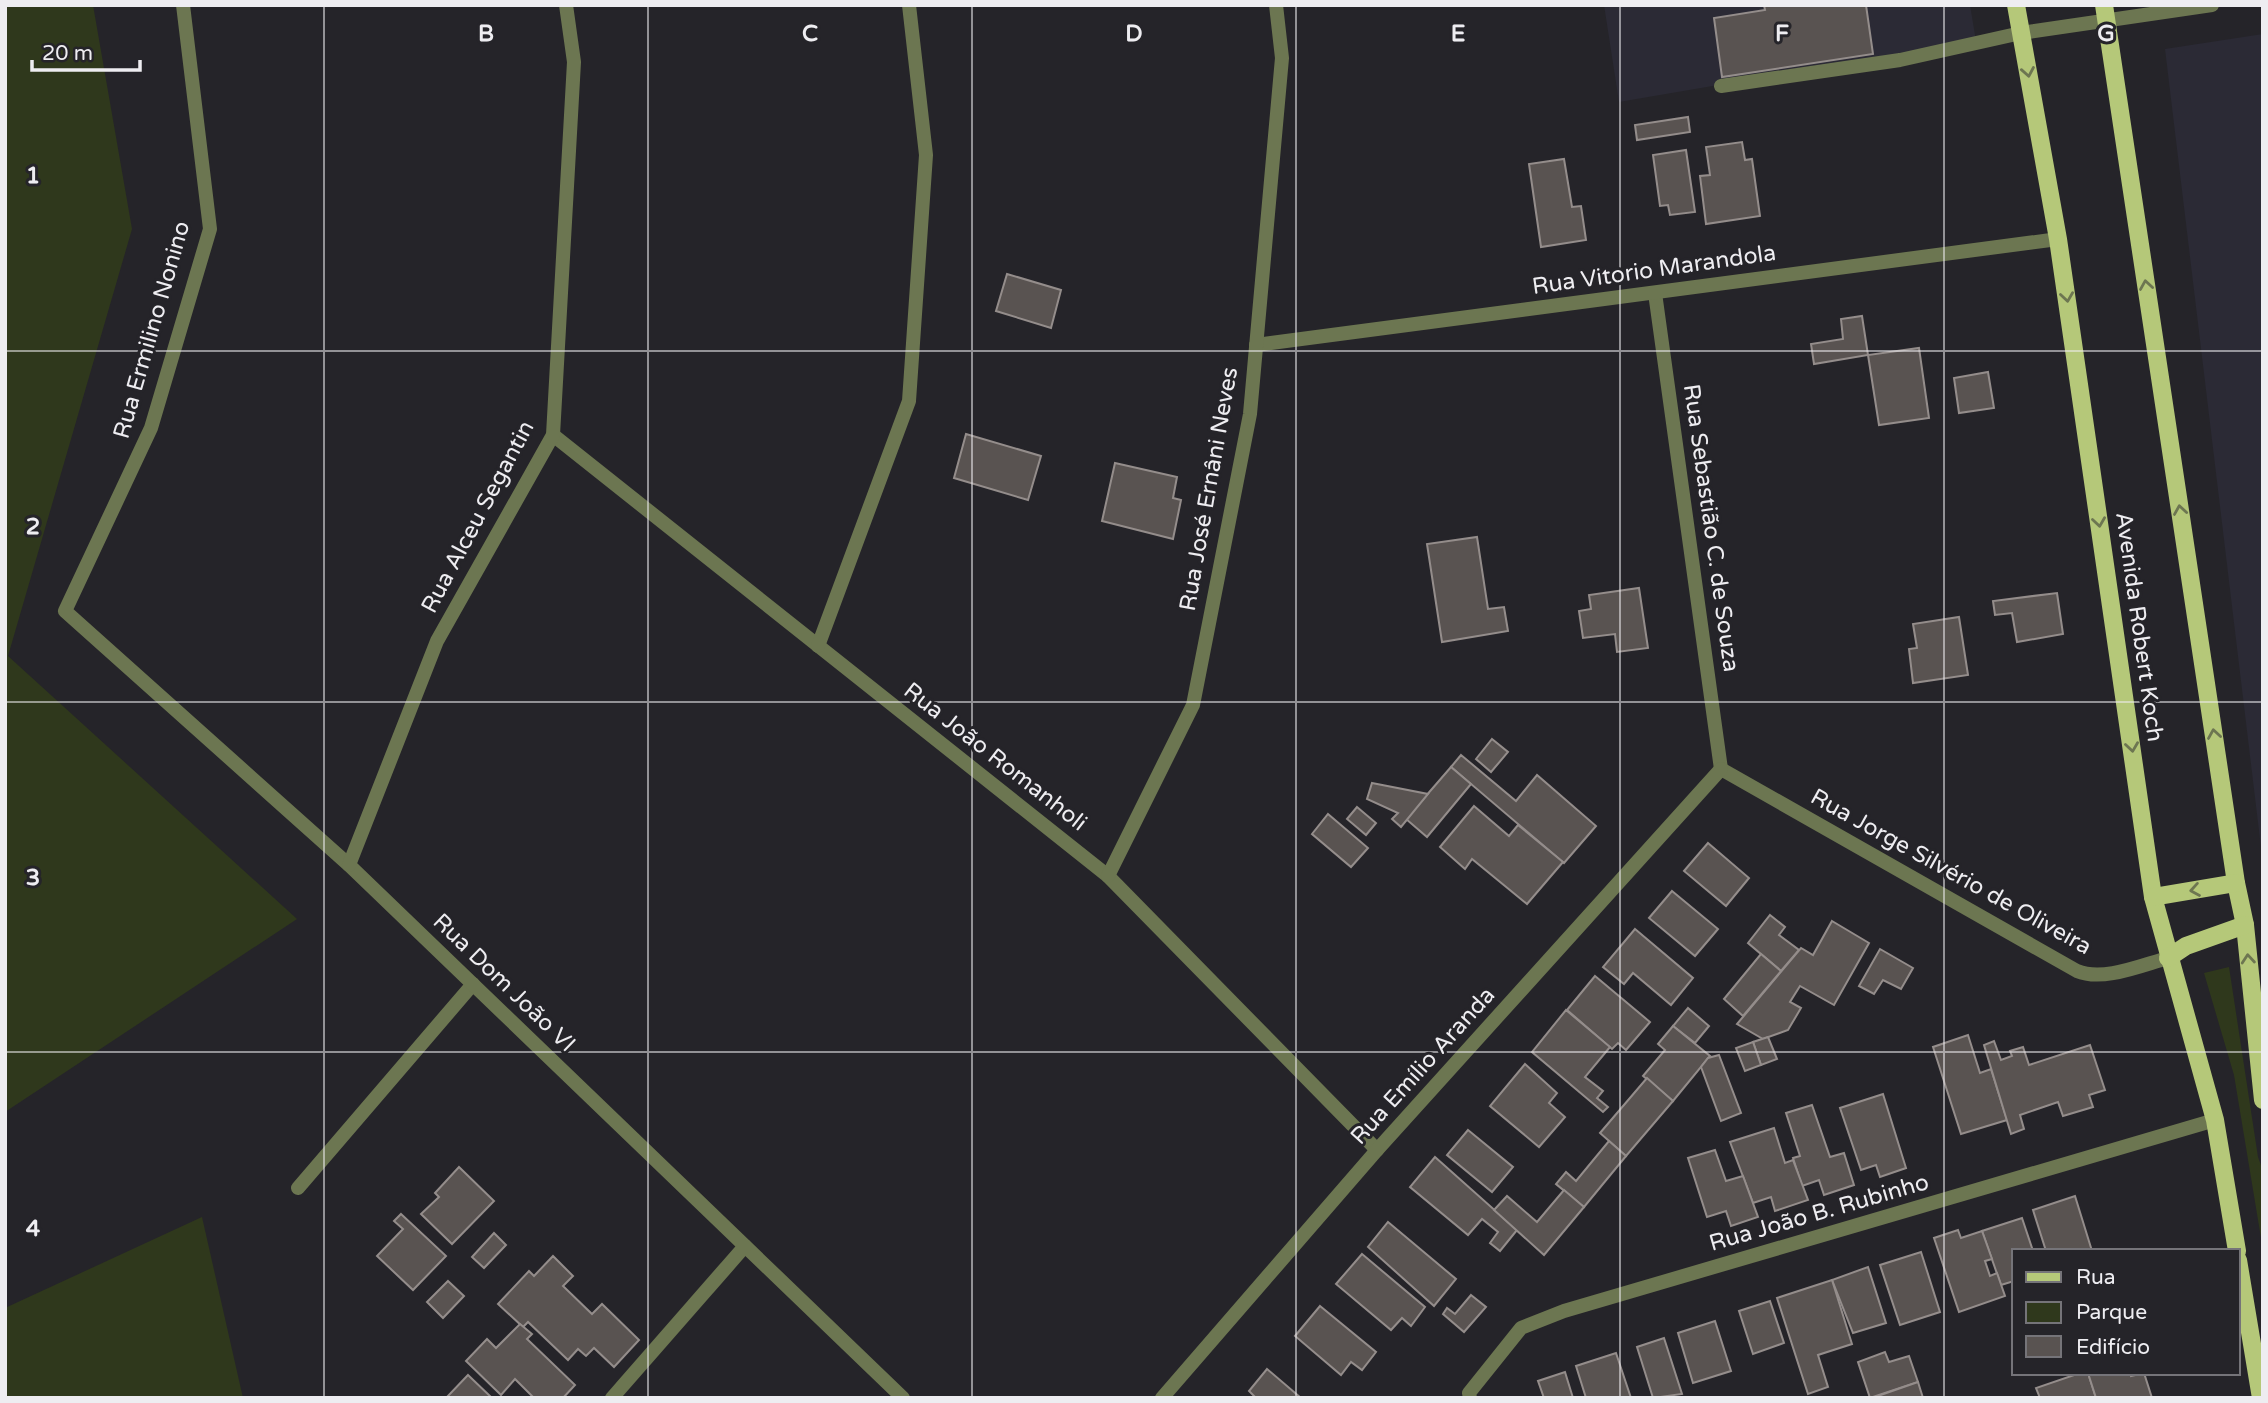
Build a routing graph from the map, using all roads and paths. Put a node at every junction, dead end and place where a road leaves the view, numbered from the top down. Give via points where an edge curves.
1 (183, 5) edge
2 (566, 5) edge
3 (909, 5) edge
4 (1276, 5) edge
5 (2016, 5) edge
6 (2212, 5) edge
7 (2106, 13) edge
8 (2021, 33) junction
9 (1721, 86) dead end
10 (2059, 239) junction
11 (1655, 293) junction
12 (1256, 345) junction
13 (553, 435) junction
14 (65, 611) joint
15 (818, 646) junction
16 (1721, 769) junction
17 (349, 865) junction
18 (1108, 876) junction
19 (2236, 883) junction
20 (2153, 897) junction
21 (2245, 925) junction
22 (2168, 958) junction
23 (472, 984) junction
24 (2263, 1100) edge
25 (2216, 1120) junction
26 (1377, 1150) junction
27 (298, 1188) dead end
28 (744, 1246) junction
29 (2237, 1249) edge
30 (2240, 1272) edge
31 (612, 1398) edge
32 (903, 1398) edge
33 (1162, 1398) edge
34 (1471, 1398) edge
35 (2261, 1398) edge

1 - 14 street, Rua Ermilino Nonino via 210,229 151,428
2 - 13 street, Rua Alceu Segantin via 574,62
3 - 15 street via 926,155 909,401
4 - 12 street, Rua José Ernâni Neves via 1282,58
5 - 8 main road, Avenida Robert Koch
6 - 7 street
7 - 8 street
19 -> 7 main road
8 - 9 street via 1900,60
8 -> 10 main road, Avenida Robert Koch
10 - 11 street, Rua Vitorio Marandola
10 -> 20 main road, Avenida Robert Koch
11 - 12 street, Rua Vitorio Marandola
11 - 16 street, Rua Sebastião C. de Souza
12 - 18 street, Rua José Ernâni Neves via 1250,414 1193,705
13 - 15 street, Rua João Romanholi
13 - 17 street, Rua Alceu Segantin via 437,641
14 - 17 street, Rua Dom João VI
15 - 18 street, Rua João Romanholi
16 - 22 street, Rua Jorge Silvério de Oliveira via 2086,975
16 - 26 street, Rua Emílio Aranda
17 - 23 street, Rua Dom João VI
18 - 26 street, Rua João Romanholi
19 -> 20 main road
19 - 21 main road
20 - 22 main road, Avenida Robert Koch
21 - 22 main road via 2186,946
24 -> 21 main road
22 - 25 main road, Avenida Robert Koch
23 - 27 street
23 - 28 street, Rua Dom João VI
25 - 29 main road, Avenida Robert Koch
25 - 34 street, Rua João B. Rubinho via 1564,1311 1521,1328 1469,1393
26 - 33 street, Rua Emílio Aranda
28 - 31 street
28 - 32 street, Rua Dom João VI
30 - 35 main road

